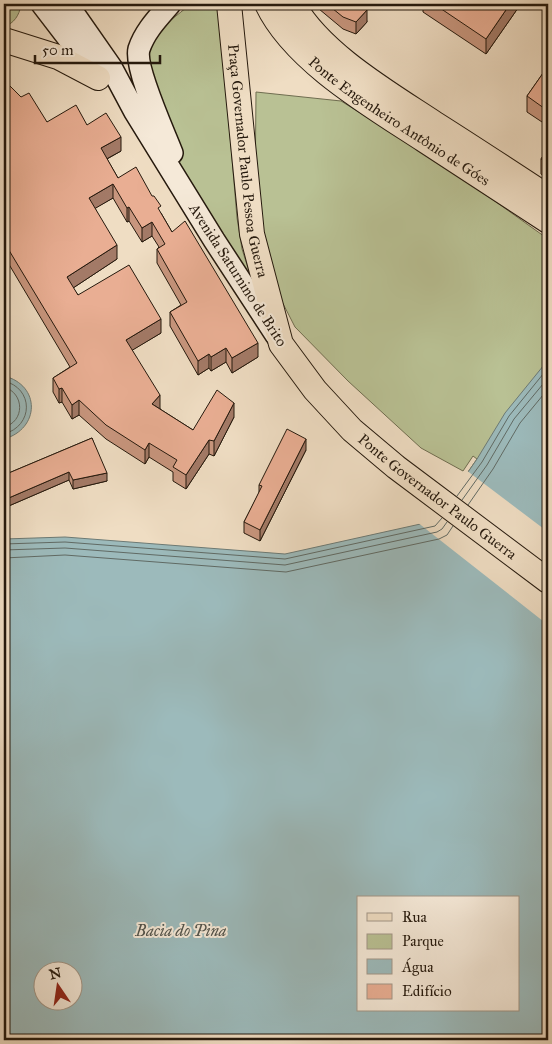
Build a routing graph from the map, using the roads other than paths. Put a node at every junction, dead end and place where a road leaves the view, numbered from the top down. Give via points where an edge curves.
1 (42, 4) edge
2 (67, 4) edge
3 (170, 4) edge
4 (228, 4) edge
5 (267, 4) edge
6 (293, 4) edge
7 (4, 40) edge
8 (98, 78) junction
9 (135, 112) junction
10 (548, 197) edge
11 (191, 202) junction
12 (548, 221) edge
13 (282, 344) junction
14 (352, 430) joint
15 (548, 581) edge

1 - 8 main road, Avenida Saturnino de Brito
2 - 9 main road, Avenida Saturnino de Brito via 111,68
3 - 11 main road via 148,30 139,51 139,60 144,82
4 - 13 main road, Praça Governador Paulo Pessoa Guerra via 252,234
5 - 12 main road, Ponte Engenheiro Antônio de Góes via 293,42 323,71
6 - 10 main road, Ponte Engenheiro Antônio de Góes via 301,18 334,54
7 - 8 main road via 58,58
8 - 9 main road, Avenida Saturnino de Brito
9 - 11 main road, Avenida Saturnino de Brito
11 - 13 main road, Avenida Saturnino de Brito
13 - 14 main road, Avenida Saturnino de Brito via 315,390
14 - 15 main road, Ponte Governador Paulo Guerra

